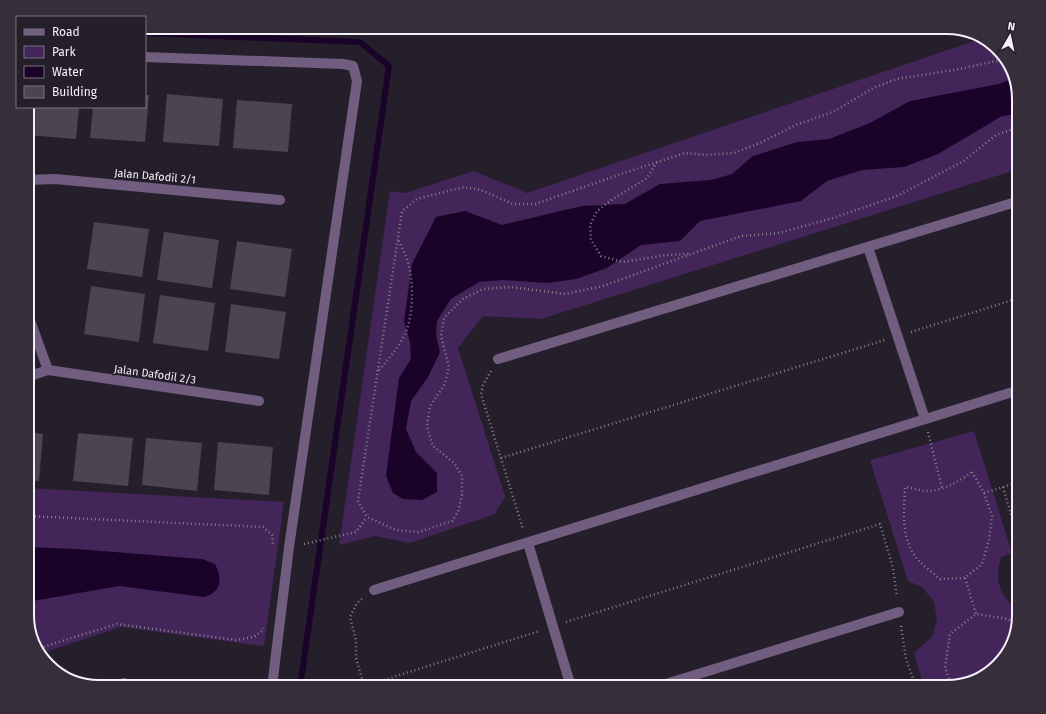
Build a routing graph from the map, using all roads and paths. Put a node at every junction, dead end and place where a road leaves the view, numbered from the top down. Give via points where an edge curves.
1 (146, 57) edge
2 (999, 60) edge
3 (1012, 129) edge
4 (657, 162) junction
5 (34, 180) edge
6 (280, 200) dead end
7 (1012, 203) edge
8 (397, 239) junction
9 (868, 247) junction
10 (692, 254) junction
11 (1012, 300) edge
12 (34, 331) edge
13 (898, 336) junction
14 (498, 359) joint
15 (48, 370) junction
16 (378, 372) junction
17 (34, 375) edge
18 (1012, 392) edge
19 (259, 401) dead end
20 (925, 419) junction
21 (501, 458) junction
22 (1012, 484) edge
23 (1003, 487) junction
24 (942, 488) junction
25 (984, 493) junction
26 (34, 516) edge
27 (367, 517) junction
28 (1012, 518) edge
29 (528, 543) junction
30 (297, 545) dead end
31 (274, 550) dead end
32 (965, 578) junction
33 (374, 590) joint
34 (900, 612) junction
35 (976, 614) junction
36 (1011, 622) edge
37 (264, 623) dead end
38 (552, 627) junction
39 (42, 647) edge
40 (273, 680) edge
41 (361, 680) edge
42 (385, 680) edge
43 (569, 680) edge
44 (679, 680) edge
45 (914, 680) edge
46 (950, 680) edge

1 - 40 street via 343,64 353,66 357,81 289,547
2 - 4 path via 960,69 897,79 873,88 835,111 796,125 760,144 734,152 685,153
3 - 10 path via 996,135 962,162 897,196 779,233 741,236
4 - 8 path via 535,204 513,204 481,190 464,187 417,199 402,211
4 - 10 path via 647,178 597,211 590,225 591,240 600,256 623,262 666,255
5 - 6 street, Jalan Dafodil 2/1 via 55,179
7 - 9 street
8 - 16 path
8 - 16 path via 408,261 412,285 411,309 404,336 394,354
9 - 13 street
9 - 14 street
10 - 27 path via 603,286 565,294 511,287 483,289 463,299 444,318 441,336 449,368 445,384 430,406 427,425 432,445 454,463 462,476 462,495 458,512 452,522 419,532 396,530
11 - 13 path
12 - 15 street
13 - 20 street
13 - 21 path
14 - 21 path via 483,385 481,394
15 - 17 street
15 - 19 street, Jalan Dafodil 2/3
16 - 27 path via 358,501
18 - 20 street
20 - 24 path
20 - 29 street
21 - 29 path
22 - 23 path
23 - 25 path
23 - 28 path
24 - 25 path via 972,472
24 - 32 path via 926,491 905,487 903,517 907,542 918,560 940,579
25 - 32 path via 992,516 989,540 982,564
26 - 31 path via 263,527 272,535
27 - 30 path via 356,532
29 - 33 street
29 - 38 street
32 - 35 path
33 - 41 path via 357,603 350,617
34 - 38 path via 893,568 880,524
34 - 44 street
34 - 45 path via 906,659
35 - 36 path via 1008,619
35 - 46 path via 950,634 945,668
37 - 39 path via 263,630 254,637 236,640 117,624
38 - 42 path
38 - 43 street

